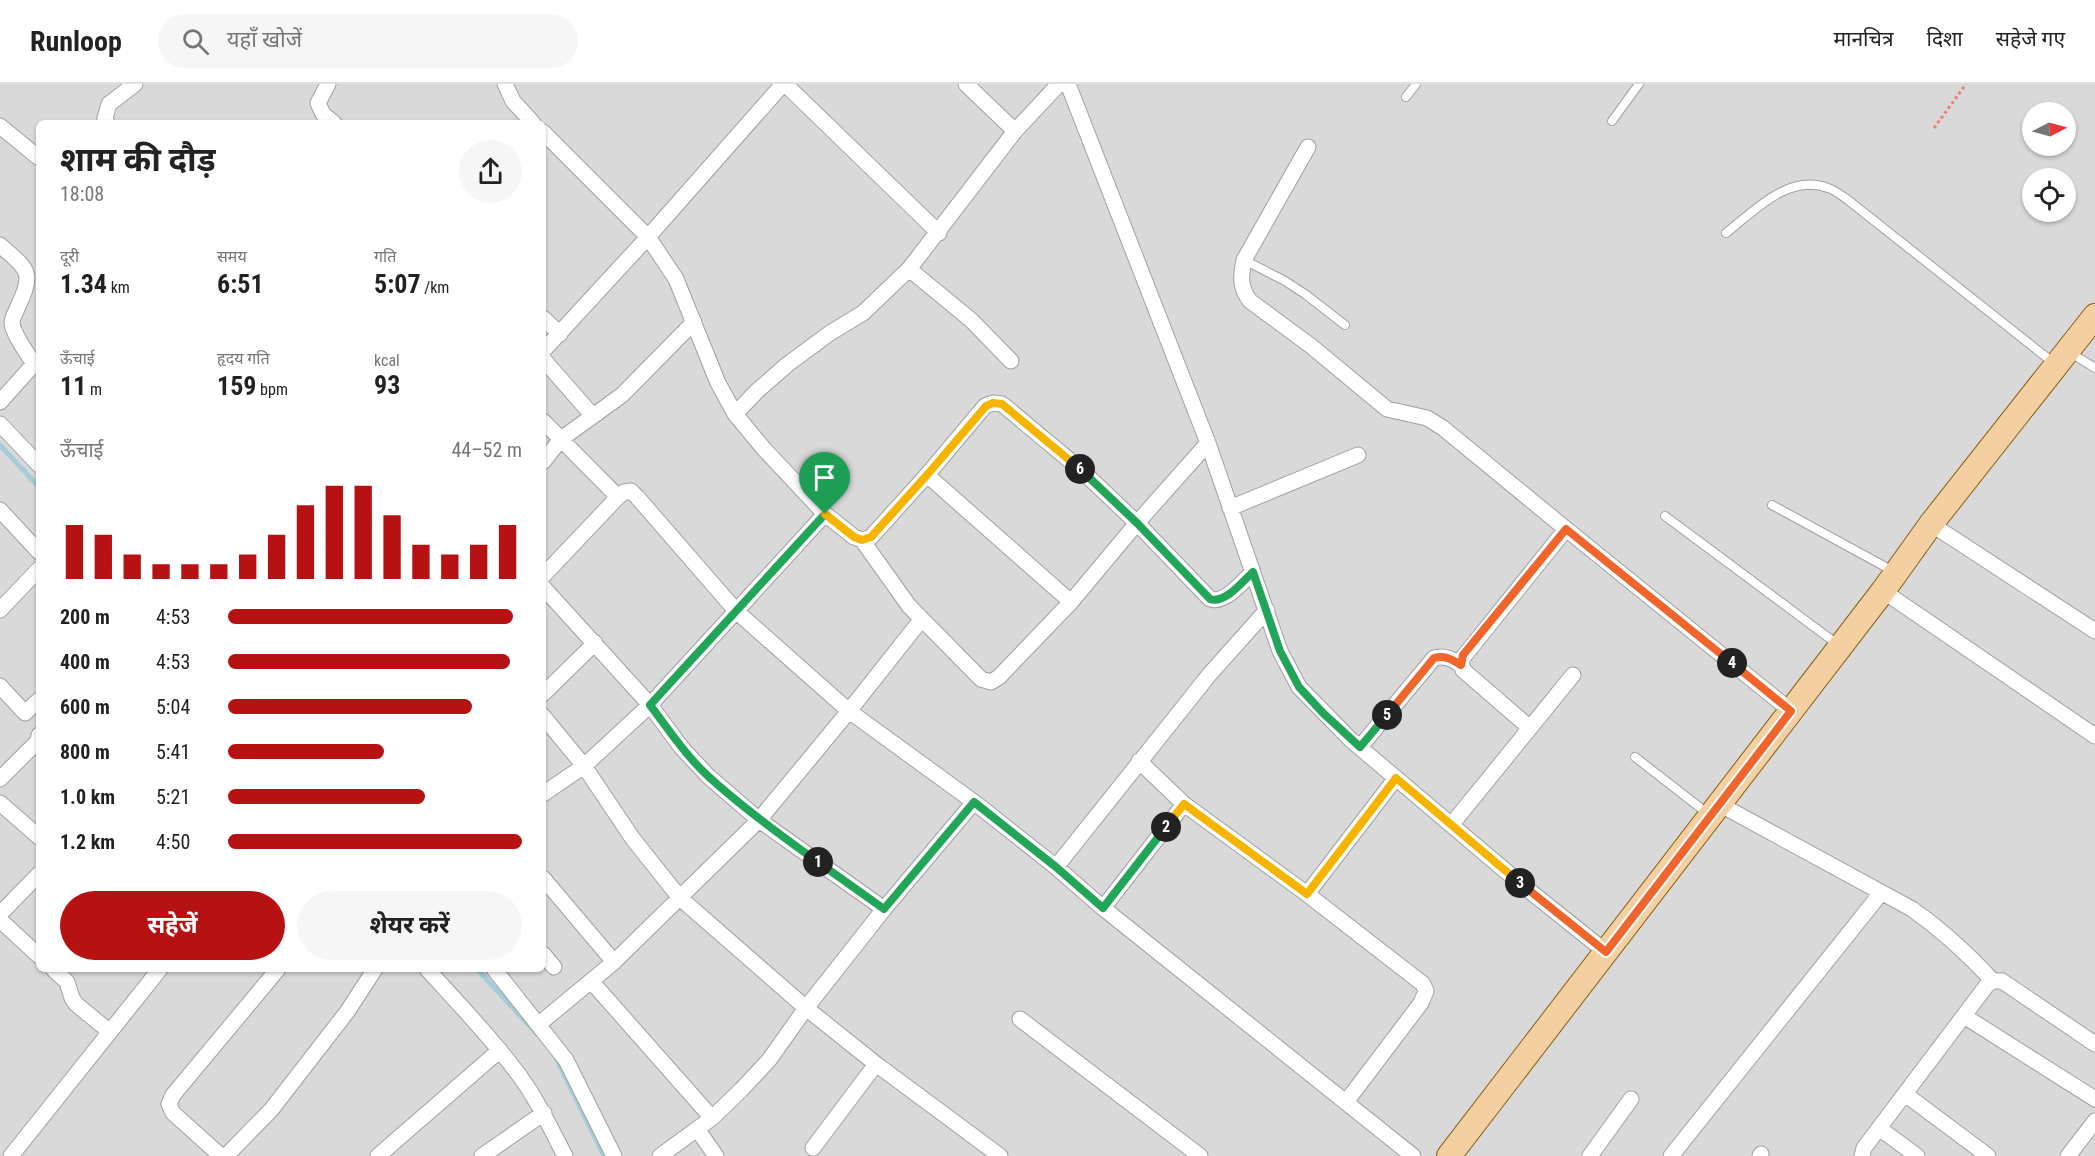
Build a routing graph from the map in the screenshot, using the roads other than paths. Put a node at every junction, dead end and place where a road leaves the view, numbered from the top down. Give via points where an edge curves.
1 (135, 84) edge
2 (328, 84) edge
3 (505, 84) edge
4 (784, 84) edge
5 (966, 84) edge
6 (1068, 84) edge
7 (1416, 84) edge
8 (1639, 84) edge
9 (1050, 87) edge
10 (1406, 97) dead end
11 (103, 120) edge
12 (330, 120) edge
13 (530, 120) edge
14 (1612, 121) dead end
15 (0, 126) edge
16 (1015, 131) junction
17 (546, 135) edge
18 (1308, 147) dead end
19 (36, 156) edge
20 (939, 232) junction
21 (1726, 232) dead end
22 (648, 237) junction
23 (0, 245) edge
24 (1244, 260) junction
25 (909, 269) junction
26 (2095, 316) edge
27 (546, 321) edge
28 (694, 322) junction
29 (1345, 325) dead end
30 (560, 334) junction
31 (546, 348) edge
32 (2062, 358) junction
33 (36, 360) edge
34 (546, 361) edge
35 (1011, 361) dead end
36 (36, 362) edge
37 (2095, 368) edge
38 (0, 402) edge
39 (735, 414) junction
40 (593, 416) junction
41 (0, 424) edge
42 (546, 424) edge
43 (561, 439) junction
44 (1208, 444) junction
45 (1358, 455) dead end
46 (546, 458) edge
47 (36, 462) edge
48 (927, 475) junction
49 (618, 497) junction
50 (1772, 505) dead end
51 (1230, 508) junction
52 (0, 510) edge
53 (825, 514) junction
54 (1665, 516) dead end
55 (1137, 523) junction
56 (1931, 524) junction
57 (1566, 529) junction
58 (862, 540) junction
59 (36, 549) edge
60 (36, 572) edge
61 (1253, 572) junction
62 (546, 573) edge
63 (1890, 582) junction
64 (546, 589) edge
65 (1071, 602) junction
66 (0, 610) edge
67 (1267, 610) junction
68 (736, 612) junction
69 (921, 620) junction
70 (2095, 631) edge
71 (596, 643) junction
72 (1840, 647) junction
73 (1461, 665) junction
74 (1573, 675) dead end
75 (0, 686) edge
76 (546, 691) edge
77 (36, 703) edge
78 (650, 705) junction
79 (849, 711) junction
80 (1791, 711) junction
81 (25, 713) junction
82 (546, 720) edge
83 (36, 725) edge
84 (1530, 728) junction
85 (2095, 736) edge
86 (36, 743) edge
87 (1360, 747) junction
88 (1635, 757) dead end
89 (1139, 761) junction
90 (584, 766) junction
91 (1396, 778) junction
92 (0, 779) edge
93 (546, 793) edge
94 (974, 802) junction
95 (0, 803) edge
96 (1184, 804) junction
97 (1715, 810) junction
98 (759, 819) junction
99 (1452, 824) junction
100 (36, 834) edge
101 (1056, 867) junction
102 (36, 877) edge
103 (546, 883) edge
104 (1881, 892) junction
105 (1307, 894) junction
106 (680, 898) junction
107 (1103, 908) junction
108 (884, 909) junction
109 (0, 914) edge
110 (0, 920) edge
111 (1606, 952) junction
112 (36, 953) edge
113 (546, 958) edge
114 (614, 962) junction
115 (554, 967) dead end
116 (56, 972) edge
117 (158, 972) edge
118 (276, 972) edge
119 (373, 972) edge
120 (430, 972) edge
121 (496, 972) edge
122 (591, 981) junction
123 (1993, 981) junction
124 (806, 1008) junction
125 (1964, 1016) junction
126 (1020, 1019) dead end
127 (539, 1024) junction
128 (110, 1032) junction
129 (2095, 1044) edge
130 (500, 1050) junction
131 (876, 1064) junction
132 (1905, 1094) junction
133 (1631, 1099) dead end
134 (2095, 1099) edge
135 (1346, 1102) junction
136 (544, 1113) junction
137 (712, 1118) junction
138 (2095, 1121) edge
139 (1879, 1128) junction
140 (697, 1129) junction
141 (813, 1148) dead end
142 (11, 1156) edge
143 (224, 1156) edge
144 (378, 1156) edge
145 (482, 1156) edge
146 (565, 1156) edge
147 (614, 1156) edge
148 (660, 1156) edge
149 (716, 1156) edge
150 (1000, 1156) edge
151 (1200, 1156) edge
152 (1413, 1156) edge
153 (1449, 1156) edge
154 (1590, 1156) edge
155 (1671, 1156) edge
156 (1862, 1156) edge
157 (1917, 1156) edge
158 (1988, 1156) edge
159 (2068, 1156) edge

1 - 11 street via 109,104
2 - 12 street via 318,103
3 - 13 street via 513,101
4 - 20 street
4 - 22 street
5 - 16 street
6 - 44 street
7 - 10 lane
8 - 14 lane
9 - 16 street
15 - 19 street
16 - 20 street
17 - 22 street
18 - 24 street
20 - 25 street
21 - 32 lane via 1779,193 1813,184 1830,188
22 - 28 street via 676,279
22 - 30 street
23 - 33 street via 27,273 27,289 12,325
24 - 29 lane via 1295,287
24 - 57 street via 1240,278 1250,300 1387,409 1427,418 1443,428
25 - 35 street via 971,320
25 - 39 street via 863,313 788,364
26 - 32 main road
27 - 30 street
28 - 39 street
28 - 40 street via 622,395
30 - 31 street
32 - 37 lane
32 - 56 main road
34 - 40 street
36 - 38 street
39 - 53 street
40 - 43 street
41 - 47 street
42 - 43 street
43 - 46 street
43 - 49 street
44 - 51 street
44 - 55 street
45 - 51 street
48 - 55 street via 986,406 1002,404
48 - 58 street via 871,537
48 - 65 street
49 - 62 street
49 - 68 street via 631,491
50 - 63 lane
51 - 61 street
52 - 59 street
53 - 58 street
53 - 68 street
54 - 72 lane
55 - 61 street via 1214,601 1224,598
55 - 65 street
56 - 63 main road
56 - 70 street
57 - 73 street via 1463,655
57 - 80 street
58 - 69 street
60 - 66 street
61 - 67 street
63 - 72 main road
63 - 85 street
64 - 71 street
65 - 69 street via 991,682 981,679
67 - 87 street via 1280,651 1299,687
67 - 89 street
68 - 78 street
68 - 79 street
69 - 79 street
71 - 76 street
71 - 78 street
72 - 80 main road
73 - 84 street
73 - 87 street via 1448,657 1434,658
74 - 84 street
75 - 81 street
77 - 81 street
78 - 90 street
78 - 98 street via 708,776
79 - 94 street
79 - 98 street
80 - 97 main road
81 - 83 street
82 - 90 street
84 - 99 street
86 - 92 street
87 - 91 street
88 - 97 lane
89 - 96 street
89 - 101 street
90 - 93 street
90 - 106 street via 633,839
91 - 99 street
91 - 105 street
94 - 101 street
94 - 108 street
95 - 100 street
96 - 105 street
96 - 107 street
97 - 104 street
97 - 111 main road
98 - 106 street
98 - 108 street
99 - 111 street
101 - 107 street
102 - 109 street
103 - 114 street
104 - 123 street via 1937,927
104 - 155 street
105 - 135 street via 1423,984 1426,991
106 - 114 street
106 - 124 street
107 - 135 street
108 - 124 street
110 - 112 street
111 - 153 main road
113 - 115 street
114 - 122 street
116 - 128 street via 67,982 76,1004
117 - 128 street
118 - 143 street via 169,1104 173,1113
119 - 143 street via 277,1102
120 - 130 street
121 - 127 street
122 - 127 street
122 - 137 street
123 - 125 street
123 - 129 street via 2002,981
124 - 131 street
124 - 137 street via 769,1060
125 - 132 street
125 - 134 street
126 - 151 street
127 - 147 street via 566,1060
128 - 142 street
130 - 136 street
130 - 144 street
131 - 141 street
131 - 150 street
132 - 139 street
132 - 158 street
133 - 154 street
135 - 152 street
136 - 145 street
136 - 146 street
137 - 140 street
138 - 159 street
139 - 156 street
139 - 157 street
140 - 148 street
140 - 149 street

